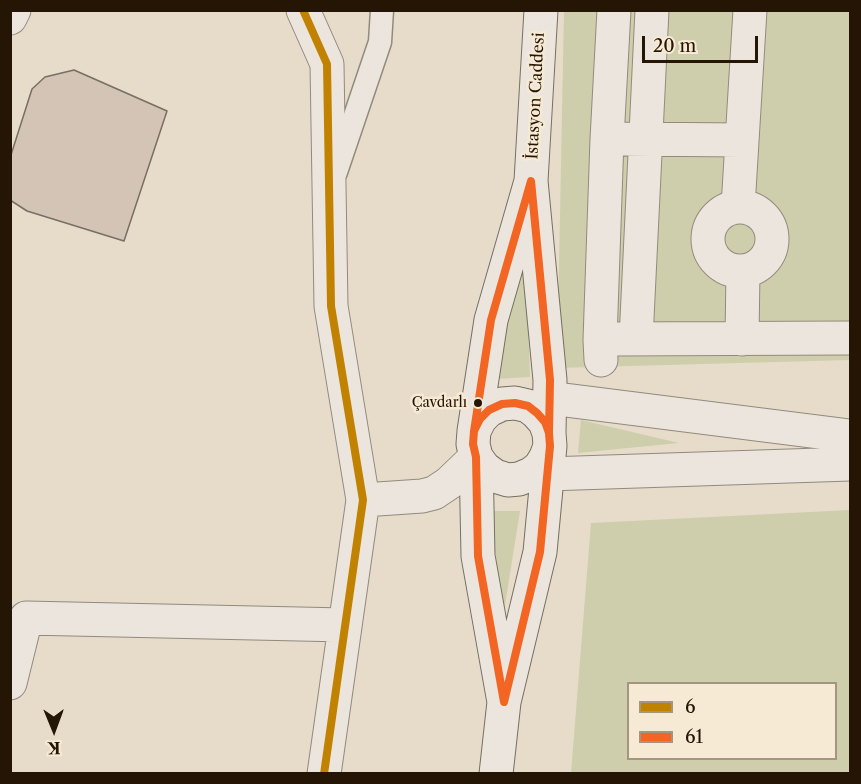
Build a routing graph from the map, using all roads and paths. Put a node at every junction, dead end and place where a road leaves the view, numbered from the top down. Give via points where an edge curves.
1 (14, 10) edge
2 (303, 10) edge
3 (382, 10) edge
4 (541, 10) edge
5 (614, 10) edge
6 (652, 10) edge
7 (750, 10) edge
8 (10, 18) edge
9 (606, 139) junction
10 (646, 139) junction
11 (742, 140) junction
12 (531, 181) junction
13 (330, 194) junction
14 (738, 207) junction
15 (744, 271) junction
16 (850, 338) edge
17 (636, 339) junction
18 (742, 339) junction
19 (549, 398) junction
20 (850, 436) edge
21 (475, 444) junction
22 (549, 451) junction
23 (850, 464) edge
24 (363, 500) junction
25 (345, 625) junction
26 (10, 683) edge
27 (504, 702) junction
28 (324, 774) edge
29 (496, 774) edge

1 - 8 street
2 - 13 street via 327,64
3 - 13 lane via 380,42
4 - 12 street, İstasyon Caddesi
5 - 9 street
6 - 10 street
7 - 11 street
9 - 10 street
9 - 17 street via 601,350
10 - 11 street
10 - 17 street
11 - 14 street
12 - 19 street, İstasyon Caddesi
12 - 21 street, İstasyon Caddesi via 491,320
13 - 24 street via 331,306
14 - 15 street via 764,216 773,234 763,263
14 - 15 street via 724,210 716,218 710,227 709,249 722,266
15 - 18 street
16 - 18 street
17 - 18 street
19 - 20 street
19 - 22 street, İstasyon Caddesi
21 - 22 street via 484,468 508,480 531,474
21 - 22 street via 480,419 502,404 515,403 528,406 545,422
21 - 24 street via 449,483 434,493
21 - 27 street, İstasyon Caddesi via 478,556
22 - 23 street
22 - 27 street, İstasyon Caddesi via 540,552
24 - 25 street
25 - 26 street via 26,618
25 - 28 street
27 - 29 street

